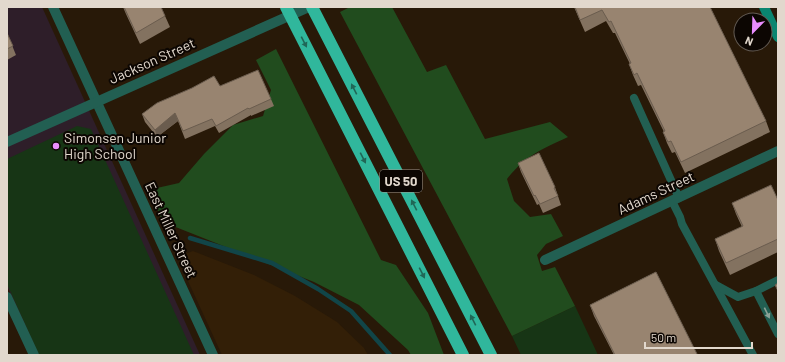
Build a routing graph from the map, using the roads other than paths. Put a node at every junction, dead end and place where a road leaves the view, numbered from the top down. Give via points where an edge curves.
1 (53, 7) edge
2 (286, 7) edge
3 (309, 7) edge
4 (312, 7) edge
5 (764, 7) edge
6 (778, 37) edge
7 (634, 98) dead end
8 (96, 101) junction
9 (7, 142) edge
10 (778, 151) edge
11 (675, 199) junction
12 (545, 260) dead end
13 (778, 280) edge
14 (715, 285) junction
15 (756, 291) junction
16 (7, 297) edge
17 (778, 334) edge
18 (34, 355) edge
19 (213, 355) edge
20 (463, 355) edge
21 (491, 355) edge
22 (753, 355) edge

1 - 8 street, East Miller Street
2 -> 20 highway, US 50
3 - 8 street, Jackson Street
21 -> 4 highway, US 50
5 - 6 main road
7 - 11 lane
8 - 9 street, Jackson Street
8 - 19 street, East Miller Street
10 - 11 street, Adams Street
11 - 12 street, Adams Street
11 - 14 lane via 682,224
13 - 15 lane
14 - 15 lane via 738,297
14 - 22 lane
15 -> 17 lane
16 - 18 street

